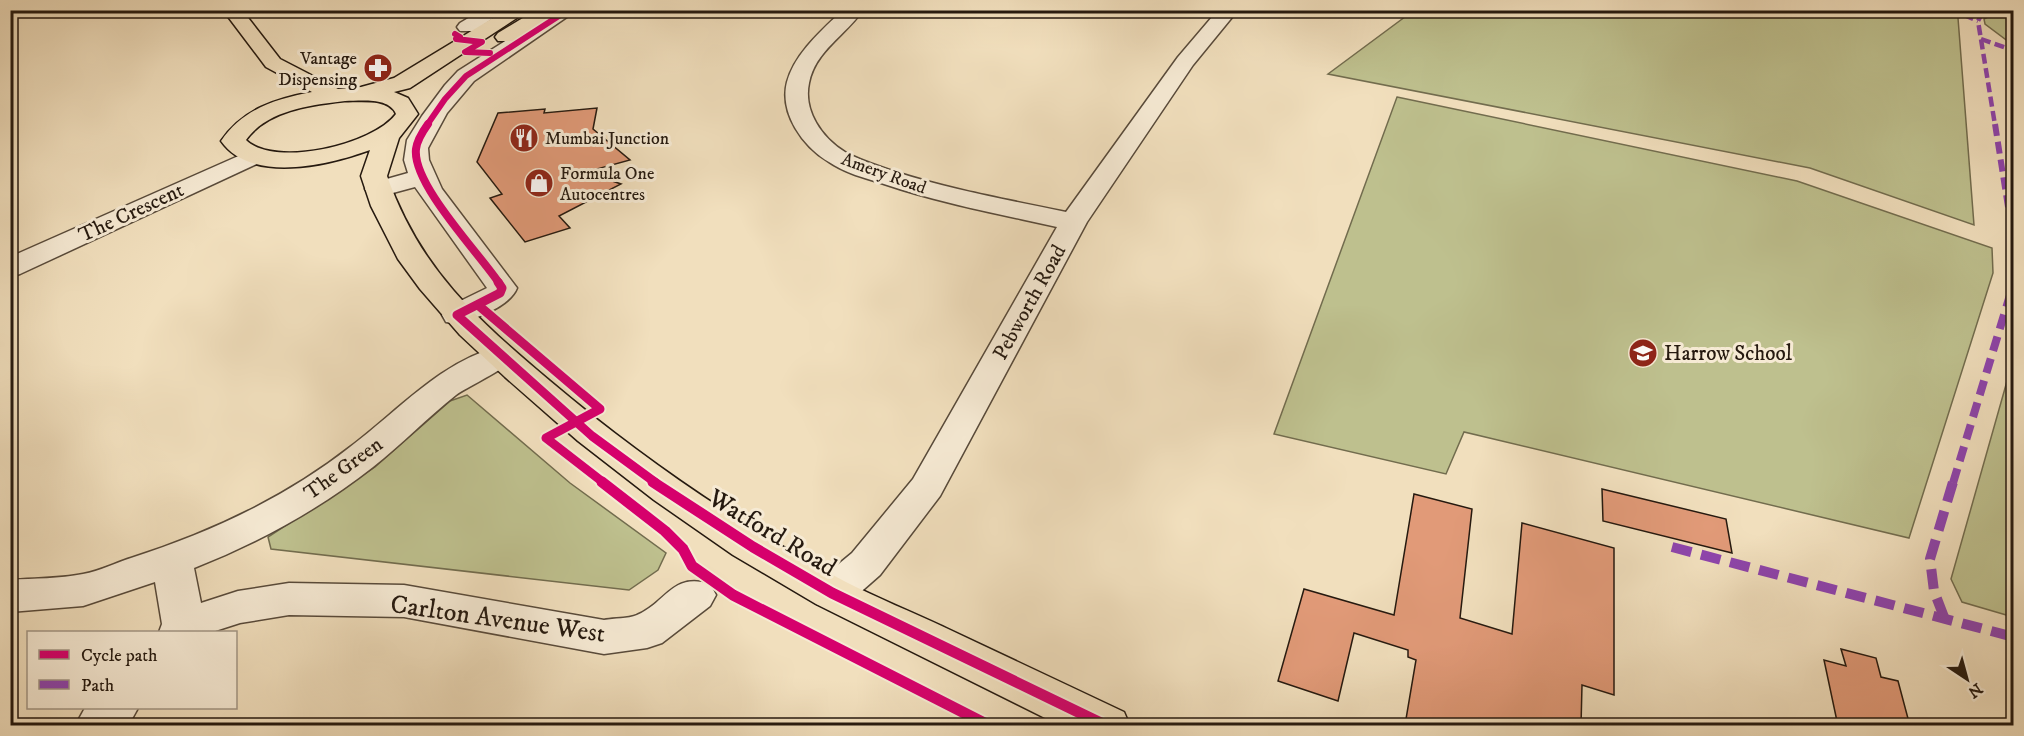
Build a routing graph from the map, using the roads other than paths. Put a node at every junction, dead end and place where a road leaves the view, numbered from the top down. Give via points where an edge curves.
1 (232, 10) edge
2 (496, 10) edge
3 (520, 10) edge
4 (550, 10) edge
5 (568, 10) edge
6 (854, 10) edge
7 (1230, 10) edge
8 (467, 27) dead end
9 (474, 65) junction
10 (267, 79) junction
11 (361, 94) junction
12 (333, 95) junction
13 (405, 106) junction
14 (252, 120) junction
15 (388, 134) junction
16 (252, 157) junction
17 (319, 157) junction
18 (424, 177) junction
19 (376, 182) junction
20 (1073, 222) junction
21 (10, 268) edge
22 (457, 315) junction
23 (501, 356) junction
24 (172, 561) junction
25 (832, 593) junction
26 (695, 595) dead end
27 (10, 596) edge
28 (182, 628) edge
29 (114, 709) edge
30 (98, 726) edge
31 (1107, 726) edge

1 - 10 main road
2 - 8 street
3 - 11 main road via 402,83
4 - 9 main road
5 - 9 street
6 - 20 street, Amery Road via 815,49 798,82 798,112 817,141 852,165 906,184
7 - 20 street, Pebworth Road via 1185,61
9 - 13 main road via 430,85
9 - 18 street via 453,87 416,147 417,164
10 - 12 main road
10 - 14 main road
11 - 12 main road
11 - 13 main road via 386,96
12 - 14 main road via 298,102
13 - 15 main road via 407,114 401,124
14 - 16 main road via 238,131 233,141 238,151
15 - 17 main road
15 - 19 main road
16 - 17 main road
16 - 21 street, The Crescent
17 - 19 main road via 350,163
18 - 19 street
18 - 22 street via 449,219 502,288 500,293
19 - 22 main road, Watford Road via 400,242 425,279
20 - 25 street, Pebworth Road via 927,487 866,564
22 - 23 main road, Watford Road
23 - 24 street, The Green via 441,389 363,457 316,491 255,524
23 - 25 main road, Watford Road via 631,467
24 - 27 street via 83,590
24 - 28 street
25 - 31 main road, Watford Road
26 - 28 street, Carlton Avenue West via 646,632 604,637 404,601 289,599 238,607
29 - 30 street

